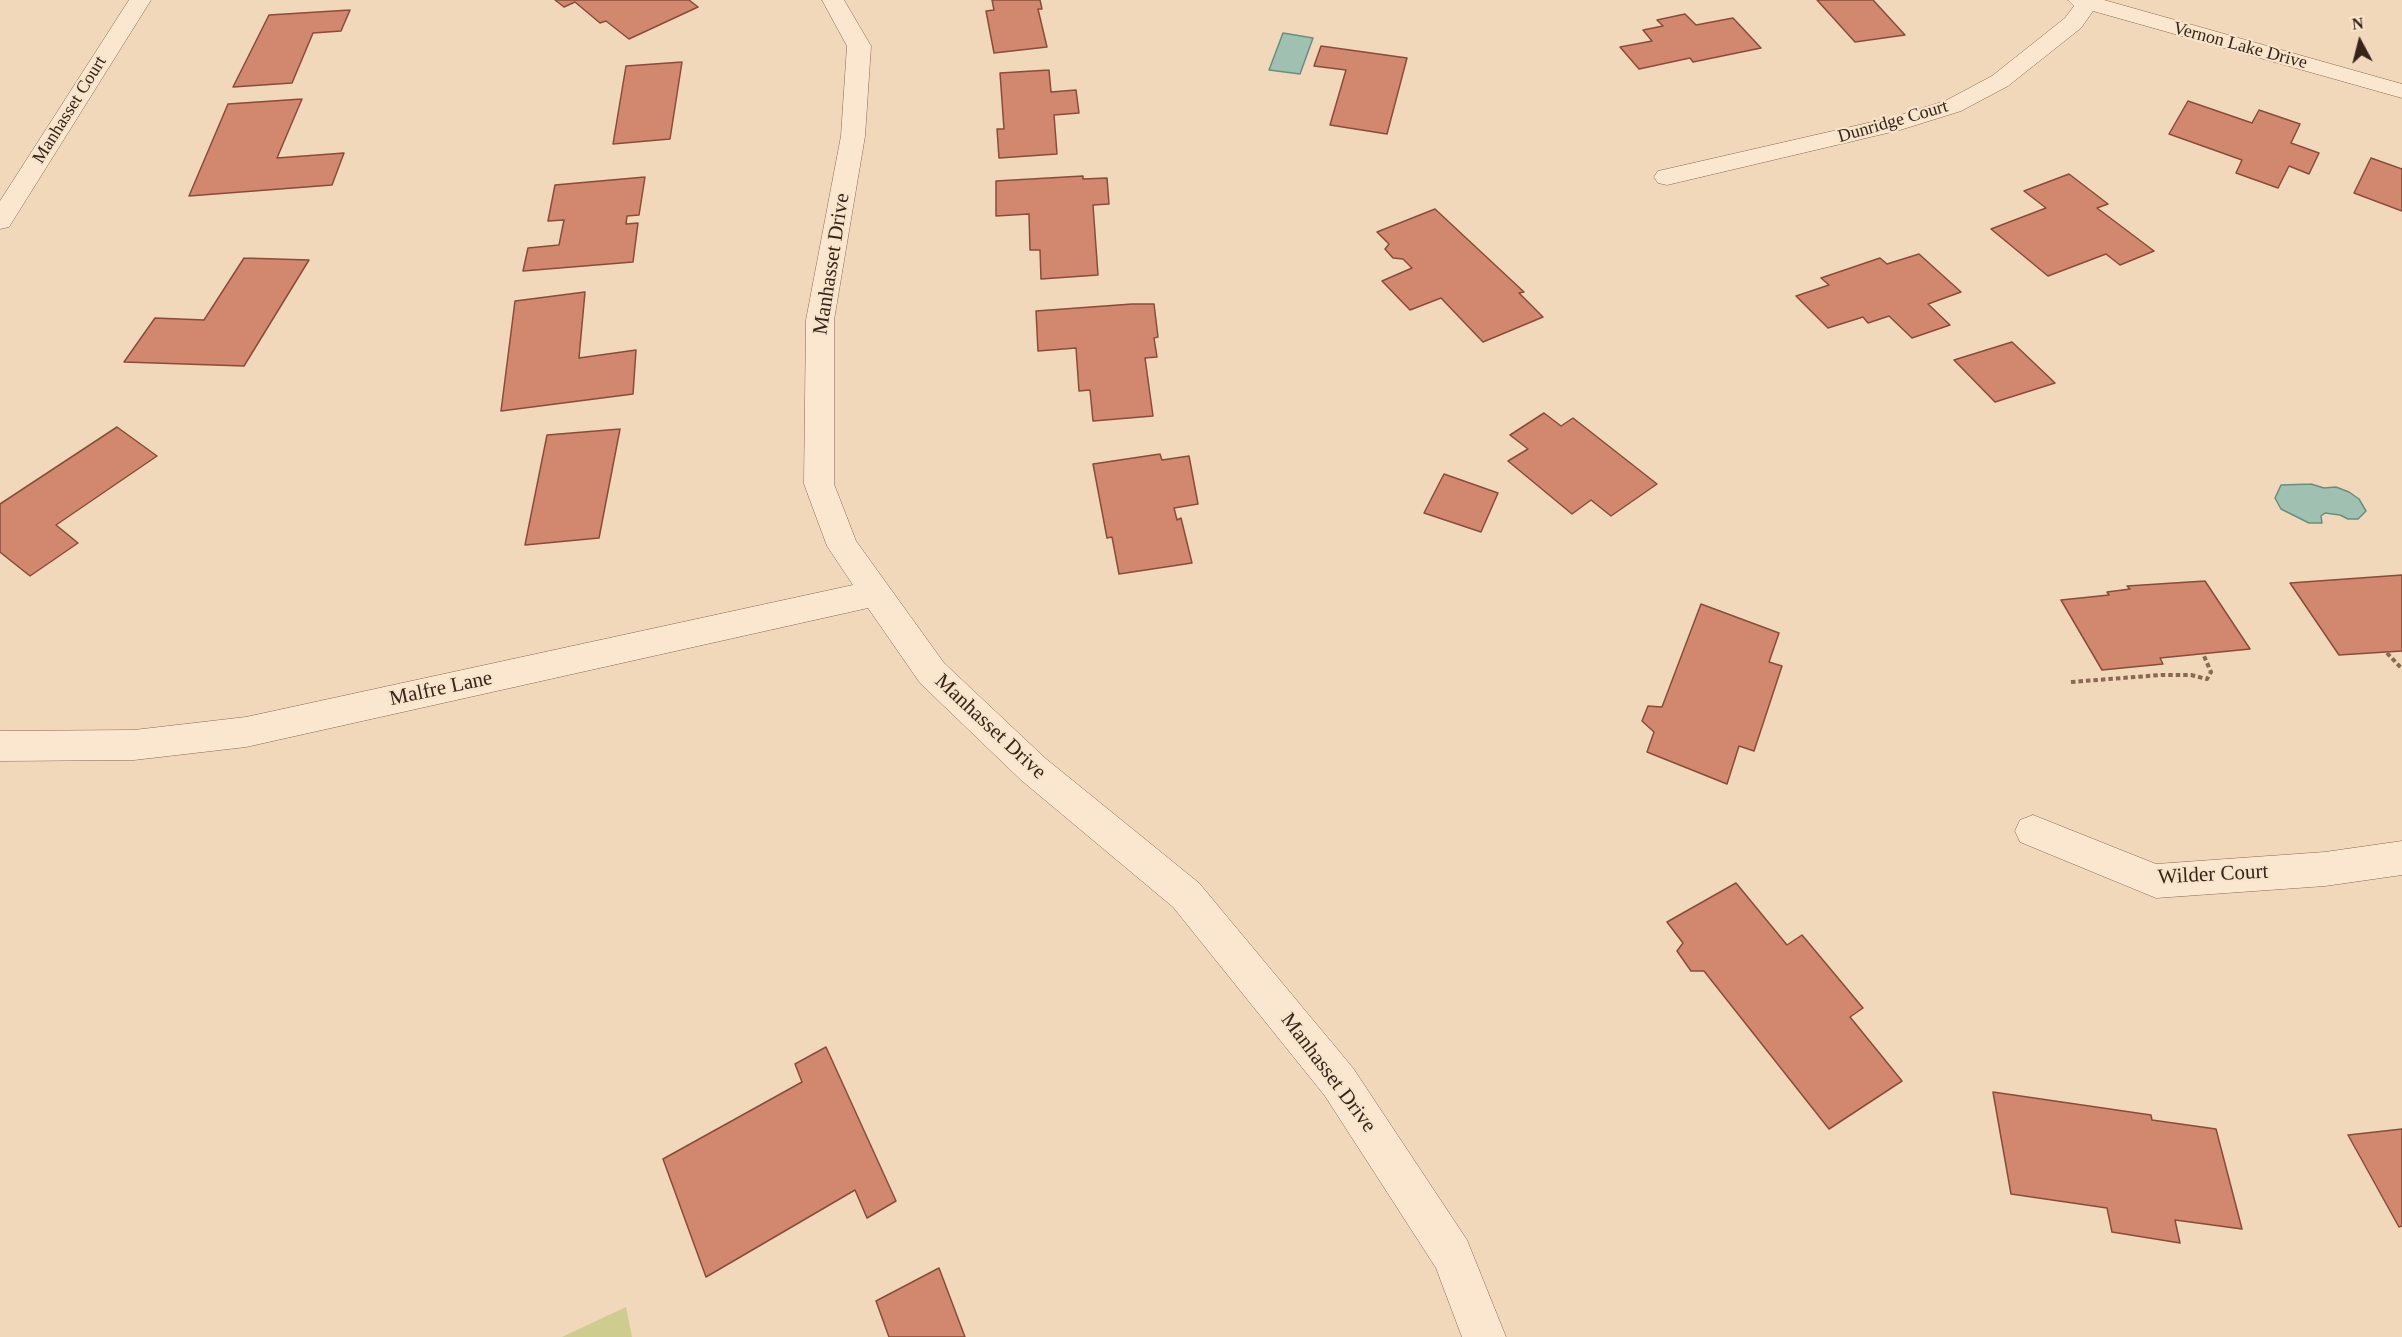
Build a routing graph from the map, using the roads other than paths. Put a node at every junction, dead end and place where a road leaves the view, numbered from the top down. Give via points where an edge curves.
1 (140, 0) edge
2 (833, 0) edge
3 (2083, 2) edge
4 (2402, 90) edge
5 (1668, 177) dead end
6 (0, 221) edge
7 (876, 593) junction
8 (0, 746) edge
9 (2033, 831) dead end
10 (2402, 858) edge
11 (1484, 1337) edge

1 - 6 street, Manhasset Court
2 - 7 street, Manhasset Drive via 859,46 853,136 820,320 819,484 843,546
3 - 4 street, Vernon Lake Drive
3 - 5 street, Dunridge Court via 2073,23 2000,81 1953,106 1900,123
7 - 8 street, Malfre Lane via 246,732 134,745
7 - 11 street, Manhasset Drive via 932,673 1033,769 1186,895 1339,1082 1452,1255
9 - 10 street, Wilder Court via 2156,882 2325,869

